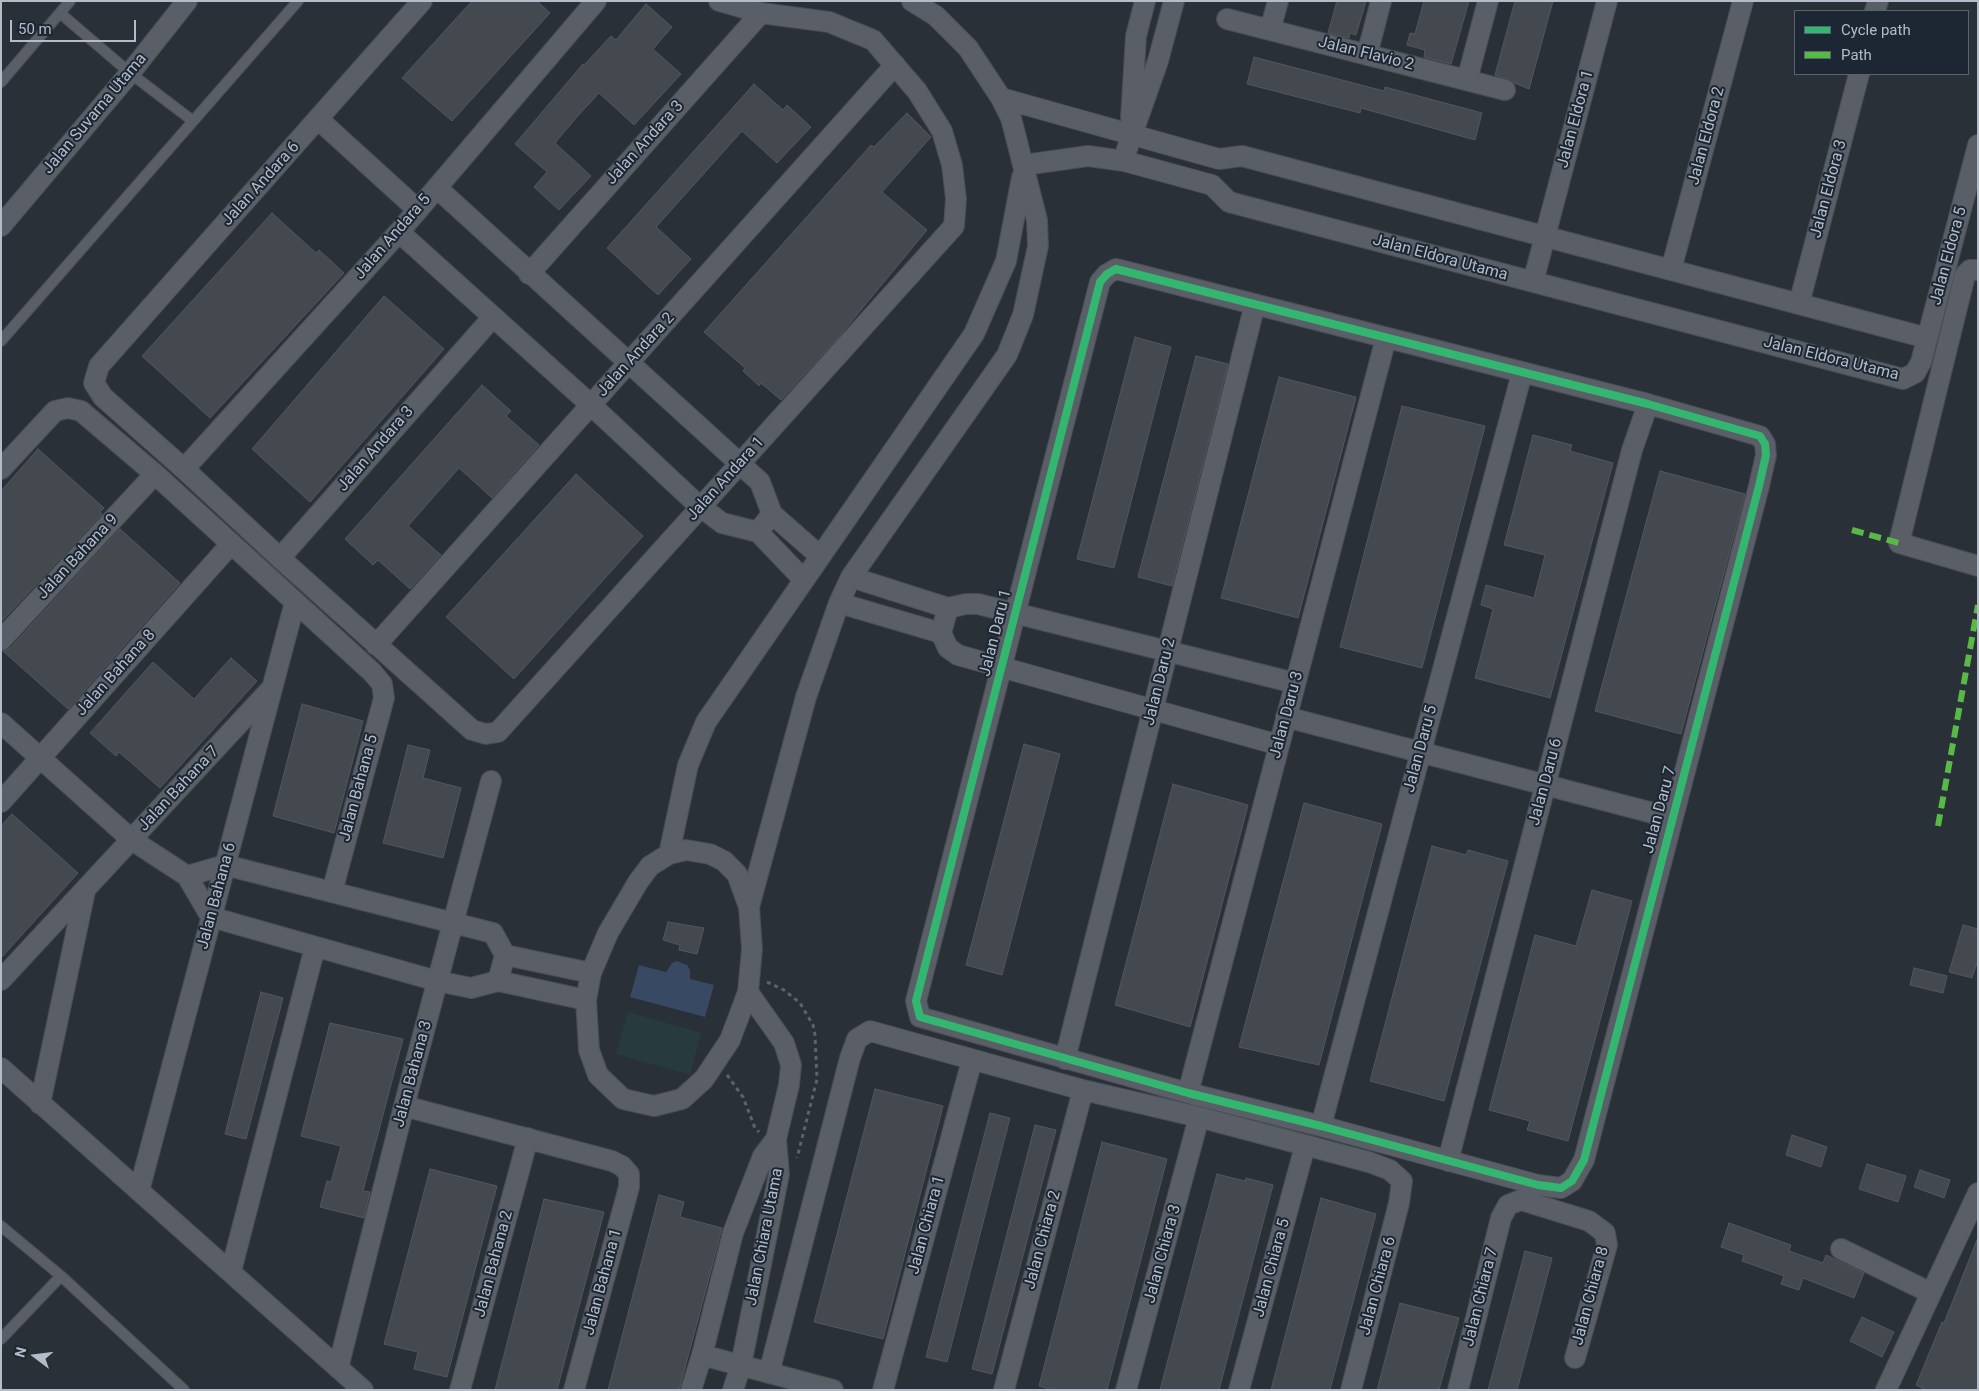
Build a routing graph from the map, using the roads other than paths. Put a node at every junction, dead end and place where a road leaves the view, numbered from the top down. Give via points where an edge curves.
1 (70, 1) edge
2 (187, 1) edge
3 (298, 1) edge
4 (422, 1) edge
5 (596, 1) edge
6 (719, 1) edge
7 (912, 1) edge
8 (1145, 1) edge
9 (1174, 1) edge
10 (1278, 1) edge
11 (1381, 1) edge
12 (1488, 1) edge
13 (1606, 1) edge
14 (1743, 1) edge
15 (60, 13) junction
16 (760, 13) junction
17 (1227, 19) dead end
18 (1270, 30) junction
19 (1367, 54) junction
20 (895, 65) junction
21 (130, 73) junction
22 (1859, 75) edge
23 (1467, 80) junction
24 (1, 82) edge
25 (1505, 90) dead end
26 (1001, 98) junction
27 (318, 119) junction
28 (193, 121) junction
29 (1131, 136) junction
30 (1978, 145) edge
31 (1219, 159) junction
32 (1124, 161) junction
33 (1024, 165) junction
34 (1212, 185) junction
35 (437, 188) junction
36 (1970, 204) edge
37 (418, 210) junction
38 (1, 226) edge
39 (399, 232) junction
40 (1545, 237) junction
41 (1671, 270) junction
42 (1978, 270) edge
43 (530, 274) junction
44 (1533, 282) junction
45 (1255, 304) junction
46 (1799, 304) junction
47 (493, 317) junction
48 (1386, 338) junction
49 (1928, 338) junction
50 (1, 341) edge
51 (628, 364) junction
52 (1522, 373) junction
53 (591, 404) junction
54 (1648, 404) junction
55 (740, 463) junction
56 (1, 469) edge
57 (184, 469) junction
58 (155, 474) junction
59 (701, 506) junction
60 (772, 514) junction
61 (758, 532) junction
62 (231, 544) junction
63 (820, 556) junction
64 (280, 558) junction
65 (1978, 566) edge
66 (851, 577) junction
67 (804, 580) junction
68 (295, 602) junction
69 (839, 603) junction
70 (948, 608) junction
71 (1016, 613) junction
72 (941, 633) junction
73 (1, 640) edge
74 (376, 645) junction
75 (1168, 651) junction
76 (1002, 668) junction
77 (1295, 683) junction
78 (272, 689) junction
79 (1153, 709) junction
80 (1286, 717) junction
81 (1, 722) edge
82 (1279, 745) junction
83 (1420, 752) junction
84 (41, 758) junction
85 (491, 781) dead end
86 (1546, 785) junction
87 (1, 802) edge
88 (1672, 818) junction
89 (132, 840) junction
90 (669, 854) junction
91 (225, 865) junction
92 (187, 876) junction
93 (85, 890) junction
94 (332, 892) junction
95 (748, 908) junction
96 (211, 917) junction
97 (453, 923) junction
98 (315, 947) junction
99 (505, 955) junction
100 (591, 973) junction
101 (1, 980) edge
102 (437, 981) junction
103 (498, 981) junction
104 (748, 992) junction
105 (586, 1000) junction
106 (972, 1060) junction
107 (1065, 1060) junction
108 (1, 1068) edge
109 (1083, 1090) junction
110 (1188, 1093) junction
111 (40, 1104) junction
112 (404, 1106) junction
113 (1199, 1117) junction
114 (1321, 1126) junction
115 (528, 1138) junction
116 (776, 1139) junction
117 (1304, 1146) junction
118 (1448, 1161) junction
119 (139, 1191) junction
120 (1978, 1193) edge
121 (1508, 1205) joint
122 (743, 1207) junction
123 (770, 1218) junction
124 (1, 1226) edge
125 (1841, 1249) dead end
126 (231, 1271) junction
127 (61, 1276) junction
128 (1931, 1293) junction
129 (1, 1339) edge
130 (702, 1355) junction
131 (1575, 1358) dead end
132 (740, 1365) junction
133 (338, 1368) junction
134 (770, 1373) junction
135 (184, 1390) edge
136 (363, 1390) edge
137 (460, 1390) edge
138 (574, 1390) edge
139 (691, 1390) edge
140 (733, 1390) edge
141 (833, 1390) edge
142 (883, 1390) edge
143 (1004, 1390) edge
144 (1126, 1390) edge
145 (1239, 1390) edge
146 (1351, 1390) edge
147 (1458, 1390) edge
148 (1886, 1390) edge

1 - 15 lane
2 - 21 street, Jalan Suvarna Utama
3 - 28 lane
4 - 27 street, Jalan Andara 6
5 - 35 street, Jalan Andara 5
6 - 16 street
7 - 26 street via 936,16 968,48
8 - 29 street via 1133,57
9 - 29 street via 1158,61
10 - 18 street
11 - 19 street
12 - 23 street
13 - 40 street, Jalan Eldora 1
14 - 41 street, Jalan Eldora 2
15 - 21 lane
15 - 24 lane
16 - 20 street via 829,22 873,40
16 - 43 street, Jalan Andara 3
17 - 18 street, Jalan Flavio 2
18 - 19 street, Jalan Flavio 2
19 - 23 street, Jalan Flavio 2
20 - 51 street, Jalan Andara 2
20 - 55 street, Jalan Andara 1 via 917,91 942,131 952,165 956,199 954,226
21 - 28 lane
21 - 38 street, Jalan Suvarna Utama
22 - 46 street, Jalan Eldora 3
23 - 25 street, Jalan Flavio 2
26 - 29 street
26 - 33 street via 1011,118
27 - 37 street
27 - 57 street, Jalan Andara 6 via 99,366 94,383 103,397
28 - 50 lane
29 - 31 street
29 - 32 street
30 - 36 street, Jalan Eldora 5
31 - 34 street
31 - 40 street via 1242,156
32 - 33 street via 1088,156
32 - 34 street
33 - 63 street via 1006,261 974,334
33 - 66 street via 1037,220 1038,246 1023,315 1008,355
34 - 44 street, Jalan Eldora Utama via 1230,202
35 - 37 street, Jalan Andara 5
35 - 43 street
36 - 49 street, Jalan Eldora 5
37 - 39 street, Jalan Andara 5
39 - 47 street
39 - 57 street, Jalan Andara 5
40 - 41 street
40 - 44 street, Jalan Eldora 1
41 - 46 street
42 - 65 street via 1965,274 1899,543
43 - 51 street
44 - 49 street, Jalan Eldora Utama via 1903,379 1915,373
45 - 48 street
45 - 71 street, Jalan Daru 1 via 1127,271 1116,269 1106,274 1100,282
45 - 75 street, Jalan Daru 2
46 - 49 street
47 - 53 street
47 - 64 street, Jalan Andara 3
48 - 52 street
48 - 77 street, Jalan Daru 3
51 - 53 street, Jalan Andara 2
51 - 55 street
52 - 54 street
52 - 83 street, Jalan Daru 5
53 - 59 street
53 - 74 street, Jalan Andara 2
54 - 86 street, Jalan Daru 6 via 1632,450
54 - 88 street, Jalan Daru 7 via 1760,436 1766,455
55 - 59 street, Jalan Andara 1
55 - 60 street via 760,482
56 - 58 street via 55,411 68,408 81,411
57 - 64 street
58 - 62 street
58 - 73 street, Jalan Bahana 9
59 - 61 street via 722,523
59 - 74 street, Jalan Andara 1 via 498,732 486,734 472,730
60 - 61 street
60 - 63 street
61 - 67 street
62 - 68 street
62 - 84 street, Jalan Bahana 8
63 - 67 street
64 - 74 street
66 - 69 street
66 - 70 street
67 - 90 street via 706,722 688,765
68 - 78 street, Jalan Bahana 6
68 - 94 street, Jalan Bahana 5 via 372,672 382,684 384,698
69 - 72 street
69 - 95 street via 806,696
70 - 71 street via 978,604
70 - 72 street
71 - 75 street
71 - 76 street, Jalan Daru 1
72 - 76 street via 948,648 958,655
75 - 77 street
75 - 79 street, Jalan Daru 2
76 - 79 street
76 - 107 street, Jalan Daru 1 via 916,1001 920,1017 926,1020
77 - 80 street, Jalan Daru 3
78 - 89 street, Jalan Bahana 7
78 - 91 street, Jalan Bahana 6
79 - 82 street
79 - 107 street, Jalan Daru 2
80 - 82 street, Jalan Daru 3
80 - 83 street
81 - 84 street
82 - 110 street, Jalan Daru 3
83 - 86 street
83 - 114 street, Jalan Daru 5
84 - 87 street, Jalan Bahana 8
84 - 89 street
85 - 97 street, Jalan Bahana 3
86 - 88 street
86 - 118 street, Jalan Daru 6
88 - 118 street, Jalan Daru 7 via 1584,1160 1572,1181 1561,1188 1538,1185
89 - 92 street
89 - 93 street, Jalan Bahana 7
90 - 95 street via 686,850 710,854 724,861 737,874
90 - 100 street via 650,866 638,882 608,933
91 - 92 street
91 - 94 street
91 - 96 street, Jalan Bahana 6
92 - 96 street
93 - 101 street, Jalan Bahana 7
93 - 111 street
94 - 97 street
95 - 104 street via 752,949
96 - 98 street
96 - 119 street, Jalan Bahana 6
97 - 99 street via 493,933
97 - 102 street, Jalan Bahana 3
98 - 102 street
98 - 126 street
99 - 100 street
99 - 103 street
100 - 105 street
102 - 103 street via 471,988
102 - 112 street, Jalan Bahana 3
103 - 105 street
104 - 105 street via 730,1040 704,1079 682,1099 654,1106 623,1100 598,1075 589,1050
104 - 116 street via 784,1043 791,1065
106 - 109 street
106 - 134 street via 870,1031 857,1039
106 - 142 street, Jalan Chiara 1
107 - 110 street
108 - 111 street
109 - 113 street
109 - 143 street, Jalan Chiara 2
110 - 114 street
111 - 119 street
112 - 115 street
112 - 133 street, Jalan Bahana 3
113 - 117 street
113 - 144 street, Jalan Chiara 3
114 - 118 street
115 - 137 street, Jalan Bahana 2
115 - 138 street, Jalan Bahana 1 via 612,1161 629,1174 629,1187
116 - 122 street, Jalan Chiara Utama via 763,1156
116 - 123 street, Jalan Chiara Utama via 779,1174
117 - 145 street, Jalan Chiara 5
117 - 146 street, Jalan Chiara 6 via 1369,1162 1390,1170 1402,1181
119 - 126 street
120 - 128 street
121 - 131 street, Jalan Chiara 8 via 1521,1200 1589,1221 1605,1233 1607,1245
121 - 147 street, Jalan Chiara 7 via 1501,1218
122 - 123 street via 763,1208
122 - 130 street, Jalan Chiara Utama via 733,1232
123 - 132 street, Jalan Chiara Utama
124 - 127 lane
125 - 128 street
126 - 133 street
127 - 129 lane
127 - 135 lane
128 - 148 street
130 - 132 street
130 - 139 street, Jalan Chiara Utama
132 - 134 street
132 - 140 street, Jalan Chiara Utama
133 - 136 street
134 - 141 street

